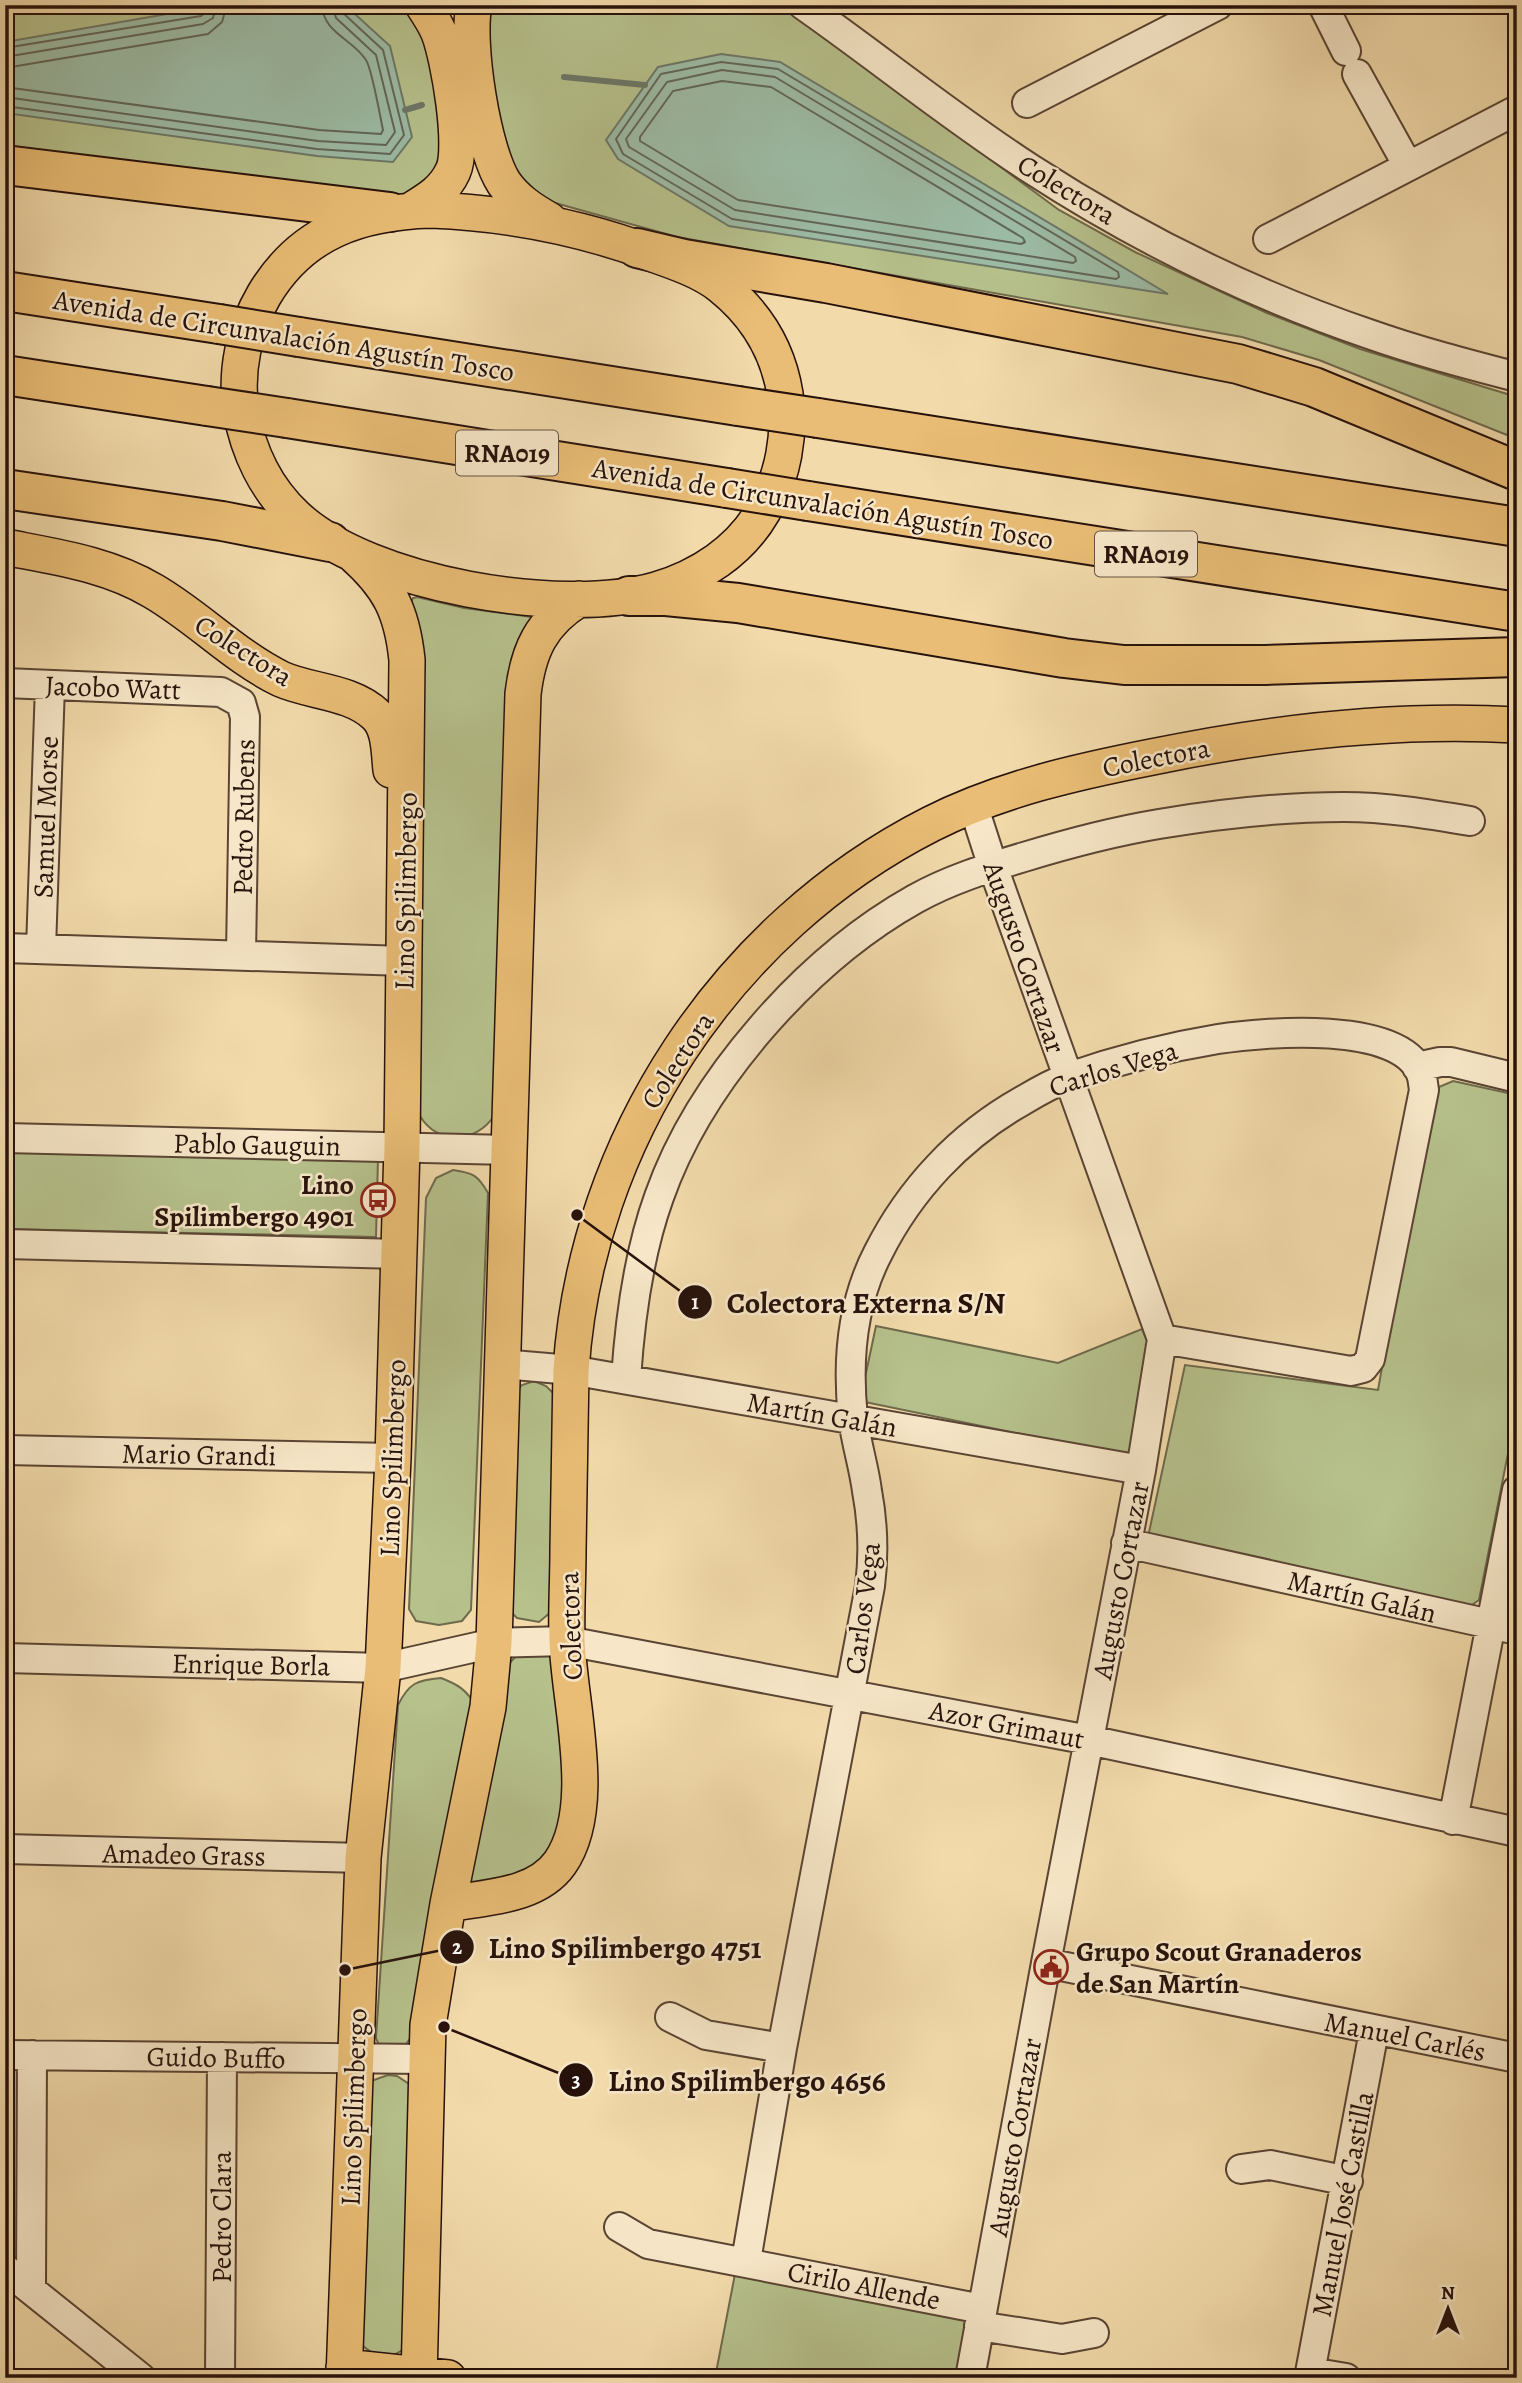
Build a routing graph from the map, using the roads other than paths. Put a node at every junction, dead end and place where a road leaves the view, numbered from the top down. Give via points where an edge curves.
1 (423, 5) edge
2 (474, 5) edge
3 (803, 5) edge
4 (1218, 5) edge
5 (1323, 5) edge
6 (1027, 103) dead end
7 (1517, 110) edge
8 (5, 165) edge
9 (1408, 166) junction
10 (400, 212) junction
11 (555, 224) junction
12 (1268, 239) dead end
13 (637, 248) junction
14 (5, 291) edge
15 (5, 374) edge
16 (1517, 377) edge
17 (1517, 471) edge
18 (5, 489) edge
19 (1517, 527) edge
20 (5, 547) edge
21 (341, 548) junction
22 (629, 596) junction
23 (579, 599) junction
24 (1517, 612) edge
25 (1517, 657) edge
26 (5, 683) edge
27 (50, 685) junction
28 (221, 692) joint
29 (1517, 725) edge
30 (973, 805) junction
31 (1471, 821) dead end
32 (405, 867) junction
33 (993, 867) junction
34 (5, 948) edge
35 (41, 949) junction
36 (241, 954) junction
37 (404, 961) junction
38 (1417, 1068) junction
39 (1068, 1077) junction
40 (1517, 1078) edge
41 (5, 1138) edge
42 (402, 1147) junction
43 (509, 1150) junction
44 (5, 1244) edge
45 (400, 1254) junction
46 (1162, 1339) junction
47 (502, 1364) junction
48 (571, 1370) junction
49 (626, 1379) junction
50 (853, 1420) junction
51 (5, 1450) edge
52 (393, 1458) junction
53 (1141, 1470) junction
54 (1517, 1490) edge
55 (1126, 1543) junction
56 (1504, 1628) edge
57 (567, 1641) junction
58 (494, 1643) junction
59 (5, 1658) edge
60 (383, 1668) junction
61 (851, 1694) junction
62 (1089, 1740) junction
63 (1453, 1820) junction
64 (1517, 1832) edge
65 (5, 1849) edge
66 (363, 1858) junction
67 (449, 1904) junction
68 (1046, 1963) junction
69 (670, 2017) dead end
70 (1374, 2031) junction
71 (782, 2048) junction
72 (19, 2055) edge
73 (222, 2057) junction
74 (354, 2058) junction
75 (1517, 2058) edge
76 (426, 2059) junction
77 (1241, 2169) dead end
78 (1348, 2180) junction
79 (619, 2227) dead end
80 (746, 2261) junction
81 (5, 2269) edge
82 (31, 2289) junction
83 (980, 2318) junction
84 (1094, 2333) dead end
85 (344, 2372) edge
86 (1310, 2375) edge
87 (429, 2376) edge
88 (141, 2378) edge
89 (220, 2378) edge
90 (970, 2378) edge
91 (1346, 2378) edge

1 - 10 main road via 443,48 458,150 454,169 437,194
2 - 11 main road via 472,49 490,153 514,195
3 - 16 street, Colectora via 978,134 1155,241 1256,290 1369,334
4 - 6 street
5 - 9 street
7 - 9 street
8 - 10 highway
9 - 12 street
10 - 11 main road via 475,212
10 - 21 main road via 370,216 334,229 305,248 259,303 243,348 240,400 256,461 283,504
11 - 13 main road
13 - 17 highway via 1275,373
13 - 22 main road via 702,274 748,312 778,365 787,422 775,486 747,534 695,575
14 - 19 highway, Avenida de Circunvalación Agustín Tosco, bridge
15 - 24 highway, Avenida de Circunvalación Agustín Tosco / RNA019, bridge
18 - 21 highway via 232,523
20 - 32 main road, Colectora via 83,562 140,583 267,671 374,713 386,732
21 - 23 main road via 399,571 472,589
21 - 32 main road, Lino Spilimbergo via 372,571 388,591 405,636
22 - 23 main road
22 - 25 highway via 738,603 1124,665
23 - 43 main road via 546,628 529,656 526,671
26 - 27 street, Jacobo Watt
27 - 28 street, Jacobo Watt
27 - 35 street, Samuel Morse
28 - 36 street, Pedro Rubens via 241,703 245,718
29 - 30 main road, Colectora via 1408,723 1272,735 1063,776
30 - 33 street, Augusto Cortazar
30 - 48 main road, Colectora via 891,847 817,898 752,958 699,1021 658,1084 609,1187 587,1263
31 - 33 street via 1344,807 1208,817 1104,833
32 - 37 main road, Lino Spilimbergo
33 - 39 street, Augusto Cortazar
33 - 49 street via 928,893 873,925 797,990 733,1062 687,1135 659,1196 629,1329
34 - 35 street
35 - 36 street
36 - 37 street
37 - 42 main road, Lino Spilimbergo
38 - 39 street, Carlos Vega via 1398,1049 1375,1040 1290,1033 1194,1044
38 - 40 street via 1451,1062
38 - 46 street via 1424,1090 1370,1359 1363,1368 1350,1371
39 - 46 street, Augusto Cortazar
39 - 50 street, Carlos Vega via 1018,1102 957,1147 904,1208 877,1254 862,1293 852,1345
41 - 42 street, Pablo Gauguin
42 - 43 street, Pablo Gauguin
42 - 45 main road, Lino Spilimbergo
43 - 47 main road
44 - 45 street
45 - 52 main road, Lino Spilimbergo
46 - 53 street, Augusto Cortazar
47 - 48 street, Martín Galán
47 - 58 main road
48 - 49 street, Martín Galán
48 - 57 main road, Colectora
49 - 50 street, Martín Galán
50 - 53 street, Martín Galán
50 - 61 street, Carlos Vega via 867,1491 873,1562
51 - 52 street, Mario Grandi
52 - 60 main road, Lino Spilimbergo
53 - 55 street, Augusto Cortazar
54 - 56 street
55 - 56 street, Martín Galán
55 - 62 street, Augusto Cortazar
56 - 63 street
57 - 58 street, Azor Grimaut
57 - 61 street, Azor Grimaut
57 - 67 main road, Colectora via 578,1749 574,1835 544,1880 524,1889
58 - 60 street, Enrique Borla
58 - 67 main road via 488,1707
59 - 60 street, Enrique Borla
60 - 66 main road, Lino Spilimbergo
61 - 62 street, Azor Grimaut
61 - 71 street, Carlos Vega
62 - 63 street, Azor Grimaut
62 - 68 street, Augusto Cortazar
63 - 64 street, Azor Grimaut
65 - 66 street, Amadeo Grass
66 - 74 main road, Lino Spilimbergo
67 - 76 main road
68 - 70 street, Manuel Carlés
68 - 83 street, Augusto Cortazar
69 - 71 street via 706,2035
70 - 75 street, Manuel Carlés
70 - 78 street, Manuel José Castilla
71 - 80 street, Carlos Vega
72 - 73 street, Guido Buffo
72 - 82 street
73 - 74 street, Guido Buffo
73 - 89 street, Pedro Clara
74 - 76 street, Guido Buffo
74 - 85 main road, Lino Spilimbergo
76 - 87 main road
77 - 78 street via 1270,2165
78 - 86 street, Manuel José Castilla
79 - 80 street, Cirilo Allende via 648,2244
80 - 83 street, Cirilo Allende
81 - 82 street
82 - 88 street
83 - 84 street, Cirilo Allende via 1062,2339
83 - 90 street, Augusto Cortazar
85 - 87 main road
86 - 91 street

